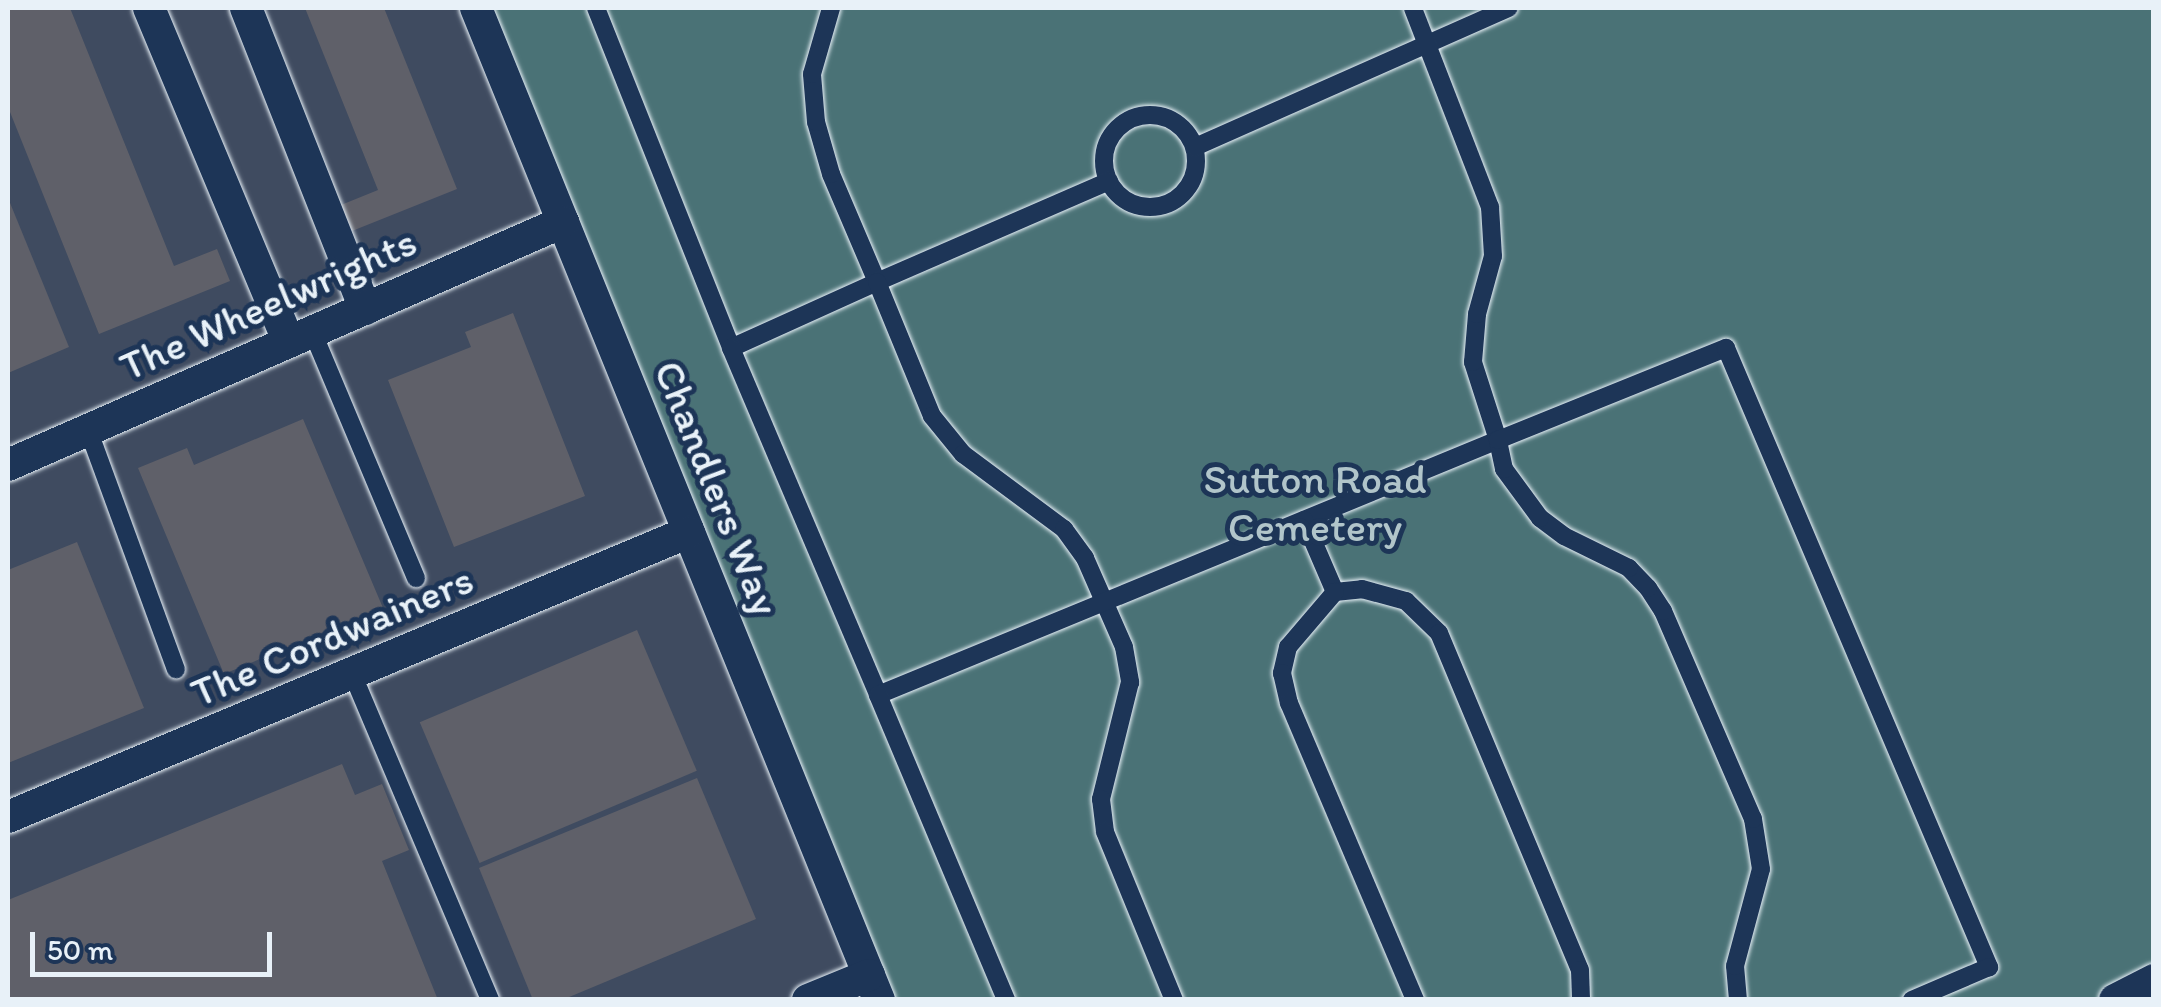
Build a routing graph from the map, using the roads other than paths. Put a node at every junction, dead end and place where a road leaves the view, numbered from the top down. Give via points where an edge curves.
1 (149, 8) edge
2 (246, 8) edge
3 (476, 8) edge
4 (596, 8) edge
5 (831, 8) edge
6 (1413, 8) edge
7 (1509, 8) edge
8 (1428, 46) junction
9 (1195, 146) junction
10 (1108, 182) junction
11 (563, 222) junction
12 (876, 282) junction
13 (365, 309) junction
14 (301, 338) junction
15 (731, 348) junction
16 (88, 429) junction
17 (1498, 440) junction
18 (8, 465) edge
19 (1304, 520) junction
20 (689, 532) junction
21 (416, 578) dead end
22 (1335, 592) junction
23 (1103, 603) junction
24 (176, 669) dead end
25 (352, 673) junction
26 (878, 695) junction
27 (8, 818) edge
28 (2154, 980) edge
29 (874, 987) edge
30 (490, 1000) edge
31 (808, 1000) edge
32 (1006, 1000) edge
33 (1174, 1000) edge
34 (1415, 1000) edge
35 (1581, 1000) edge
36 (1738, 1000) edge
37 (1912, 1000) edge
38 (2115, 1000) edge

1 - 14 street
2 - 13 street
3 - 11 street, Chandlers Way
4 - 15 lane
5 - 12 lane via 812,74 816,122
6 - 8 lane
7 - 8 lane
8 - 9 lane
8 - 17 lane via 1490,207 1493,256 1473,362
9 - 10 lane via 1192,184 1172,203 1132,204
9 - 10 lane via 1174,121 1138,116 1110,139 1104,155
10 - 12 lane
11 - 13 street, The Wheelwrights
11 - 20 street, Chandlers Way
12 - 15 lane
12 - 23 lane via 932,416 962,454 1064,529 1085,558
13 - 14 street, The Wheelwrights
14 - 16 street, The Wheelwrights
14 - 21 lane
15 - 26 lane
16 - 18 street, The Wheelwrights
16 - 24 lane
17 - 19 lane
17 - 36 lane via 1504,469 1540,518 1629,568 1648,588 1715,732 1760,842 1755,902 1734,966
17 - 37 lane via 1726,348 1988,967
19 - 22 lane
19 - 23 lane
20 - 25 street, The Cordwainers
20 - 29 street, Chandlers Way
22 - 34 lane via 1288,647 1282,672 1289,703
22 - 35 lane via 1362,590 1406,601 1439,633 1580,970
23 - 26 lane
23 - 33 lane via 1124,647 1130,682 1102,799 1105,832
25 - 27 street, The Cordwainers
25 - 30 lane
26 - 32 lane
28 - 38 street
29 - 31 street

